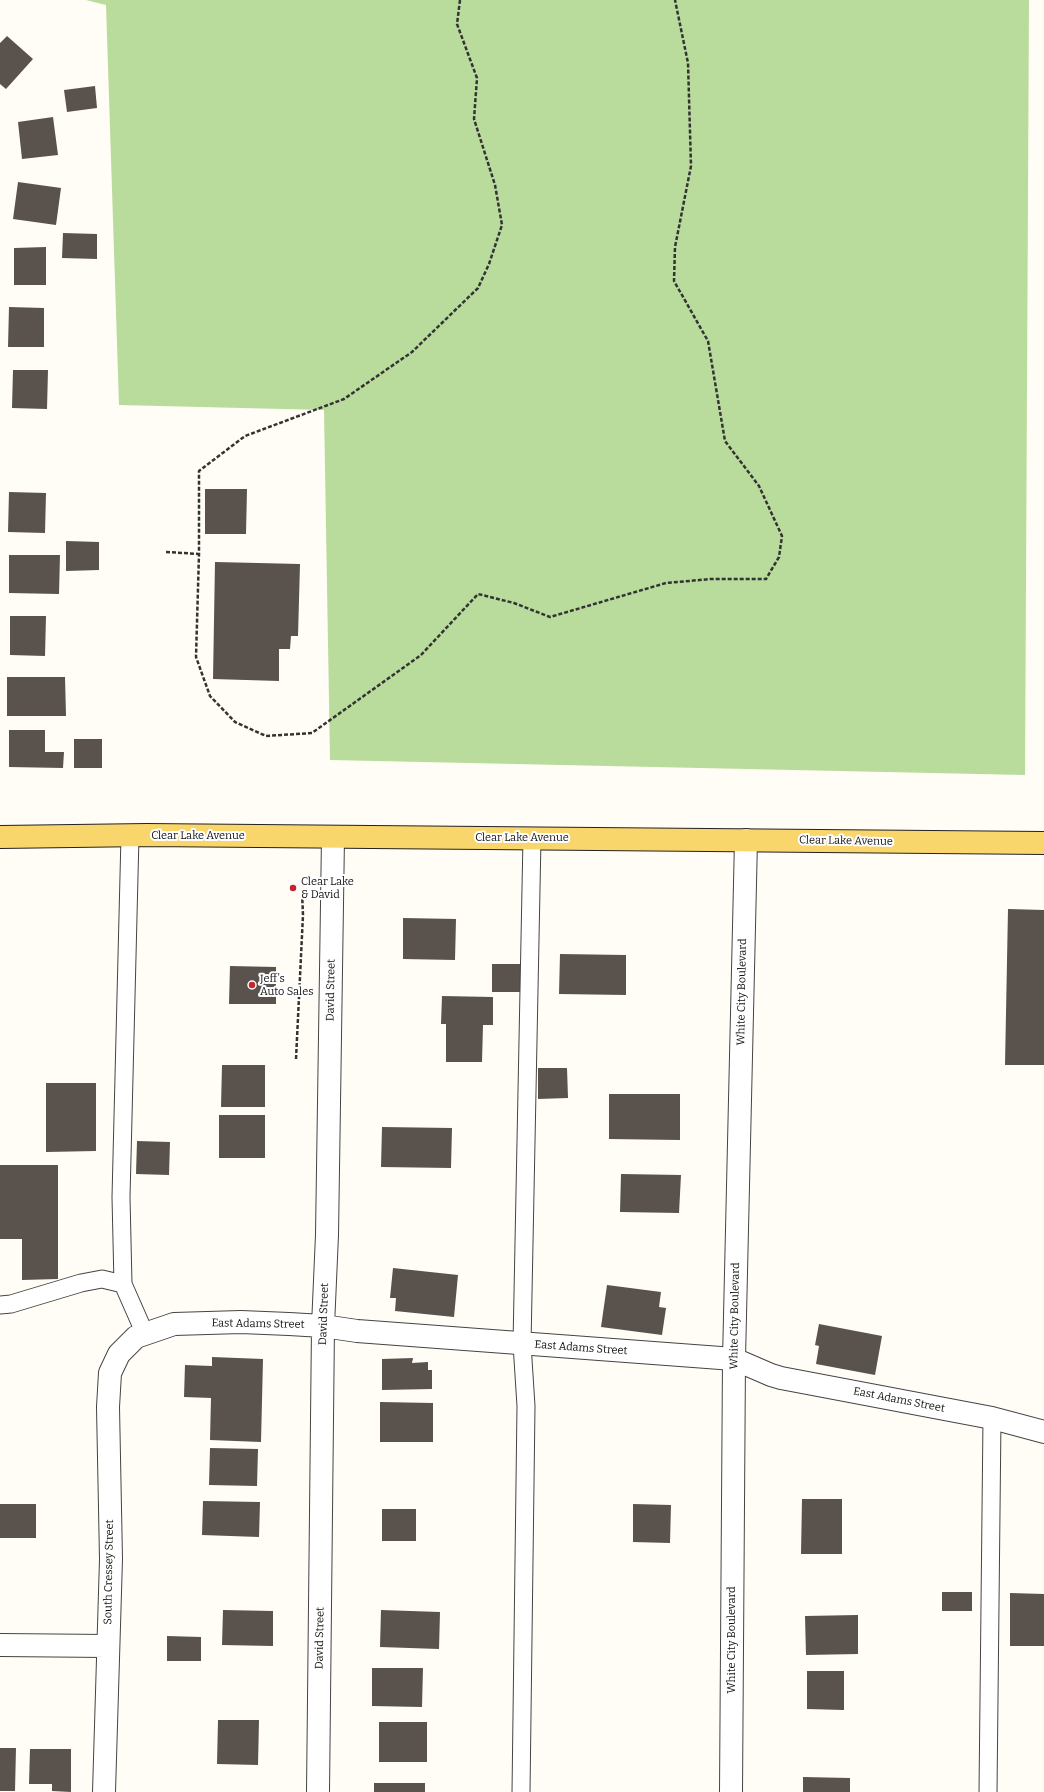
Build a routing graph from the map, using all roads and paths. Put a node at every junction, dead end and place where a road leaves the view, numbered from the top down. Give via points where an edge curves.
1 (460, 0) edge
2 (675, 0) edge
3 (166, 552) dead end
4 (200, 554) junction
5 (130, 836) junction
6 (0, 837) edge
7 (333, 837) junction
8 (532, 838) junction
9 (746, 840) junction
10 (1044, 842) edge
11 (302, 892) dead end
12 (296, 1059) dead end
13 (123, 1284) junction
14 (0, 1305) edge
15 (323, 1326) junction
16 (146, 1334) junction
17 (522, 1344) junction
18 (119, 1354) joint
19 (734, 1359) junction
20 (992, 1418) junction
21 (1044, 1432) edge
22 (0, 1645) edge
23 (107, 1646) junction
24 (104, 1792) edge
25 (318, 1792) edge
26 (521, 1792) edge
27 (731, 1792) edge
28 (988, 1792) edge

1 - 4 path via 457,24 477,78 474,118 495,185 502,225 478,288 412,352 344,399 244,436 199,471
2 - 4 path via 688,64 691,166 675,247 674,282 708,341 724,441 759,486 782,536 779,557 766,579 711,579 666,583 550,617 514,603 478,594 421,655 312,733 266,736 235,722 210,696 196,657
3 - 4 path
5 - 6 main road, Clear Lake Avenue
5 - 7 main road, Clear Lake Avenue
5 - 13 lane via 121,1197
7 - 8 main road, Clear Lake Avenue
7 - 15 street, David Street via 327,1235
8 - 9 main road, Clear Lake Avenue
8 - 17 lane
9 - 10 main road, Clear Lake Avenue
9 - 19 street, White City Boulevard
11 - 12 path
13 - 14 lane via 102,1279
13 - 16 lane
15 - 16 street, East Adams Street via 241,1322 174,1324
15 - 17 street, East Adams Street
15 - 25 street, David Street
16 - 18 street, East Adams Street via 136,1337
17 - 19 street, East Adams Street
17 - 26 lane via 526,1406
18 - 23 street, South Cressey Street via 110,1373 108,1407 111,1559
19 - 20 street, East Adams Street via 772,1376
19 - 27 street, White City Boulevard
20 - 21 street, East Adams Street
20 - 28 lane
22 - 23 street
23 - 24 street, South Cressey Street

